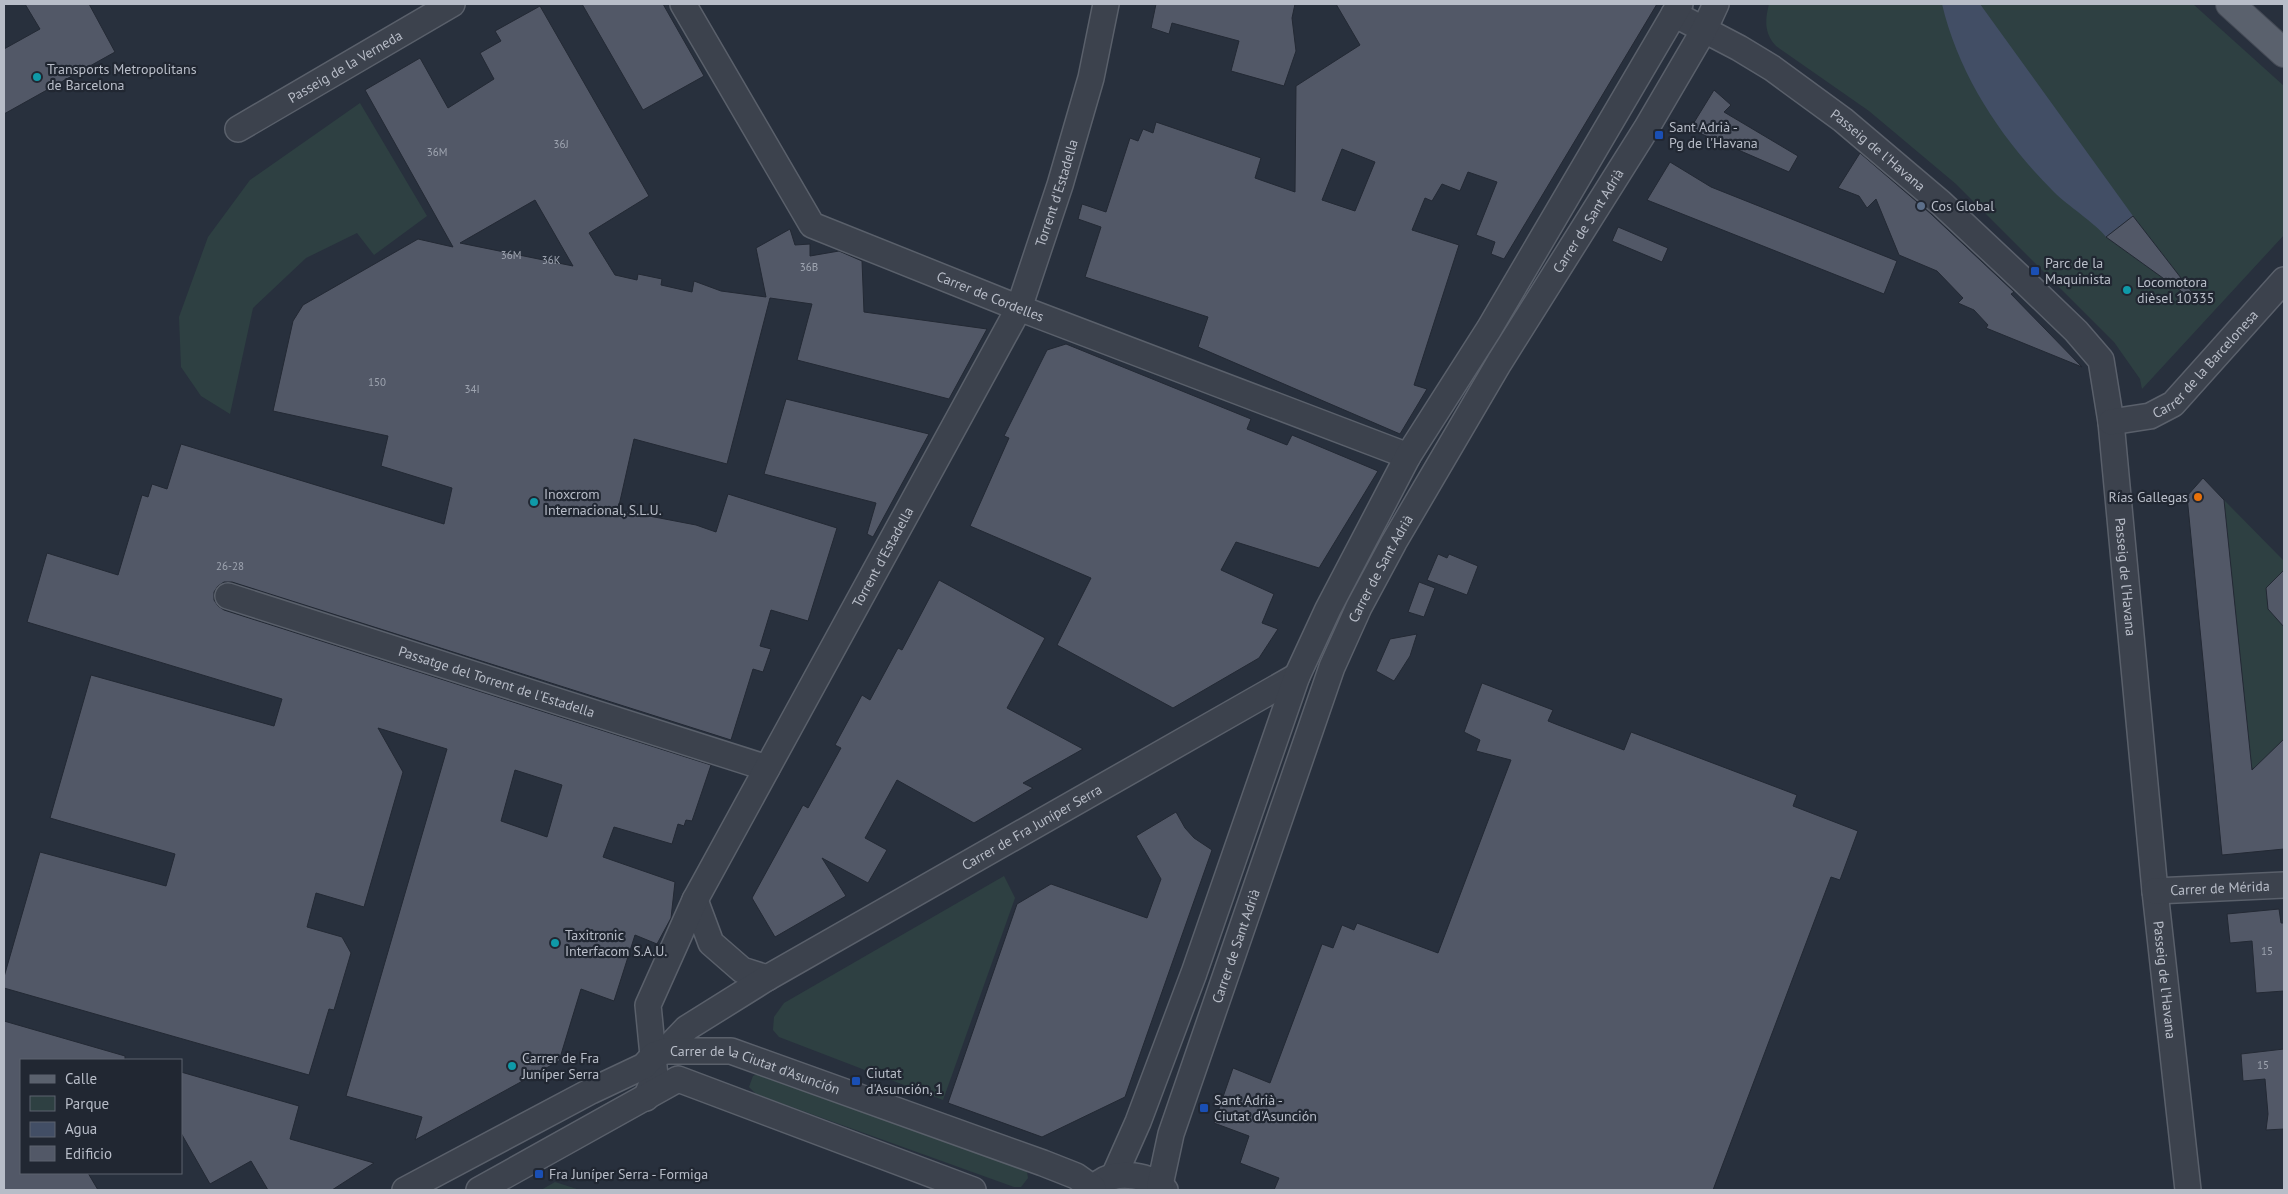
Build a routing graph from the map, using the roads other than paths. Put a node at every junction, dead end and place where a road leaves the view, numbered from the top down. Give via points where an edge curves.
1 (452, 4) edge
2 (683, 4) edge
3 (1106, 4) edge
4 (1716, 4) edge
5 (2230, 4) edge
6 (1677, 9) edge
7 (1704, 30) junction
8 (2284, 53) edge
9 (238, 130) dead end
10 (2284, 280) edge
11 (1019, 308) junction
12 (2111, 422) junction
13 (1408, 456) junction
14 (228, 596) dead end
15 (1297, 676) junction
16 (767, 768) junction
17 (2284, 885) edge
18 (2155, 891) junction
19 (695, 900) junction
20 (767, 978) junction
21 (654, 1057) junction
22 (646, 1098) junction
23 (1114, 1176) junction
24 (1163, 1188) edge
25 (1092, 1189) edge
26 (405, 1190) edge
27 (479, 1190) edge
28 (973, 1190) edge
29 (2188, 1190) edge

1 - 9 street, Passeig de la Verneda
2 - 11 street, Carrer de Cordelles via 812,225
3 - 11 street, Torrent d'Estadella via 1091,78 1063,176
4 - 7 street, Carrer de Sant Adrià
5 - 8 main road
6 - 7 street, Passeig de l'Havana
6 - 13 street, Carrer de Sant Adrià via 1489,329
7 - 12 street, Passeig de l'Havana via 1772,68 1843,120 1926,190 2037,293 2101,360
7 - 24 street, Carrer de Sant Adrià via 1646,129 1499,363 1359,607 1332,667 1171,1134
10 - 12 street, Carrer de la Barcelonesa via 2173,404 2150,416
11 - 13 street, Carrer de Cordelles
11 - 16 street, Torrent d'Estadella
12 - 18 street, Passeig de l'Havana
13 - 15 street, Carrer de Sant Adrià via 1328,609
14 - 16 street, Passatge del Torrent de l'Estadella
15 - 20 street, Carrer de Fra Juníper Serra
15 - 23 street, Carrer de Sant Adrià via 1194,974
16 - 19 street, Torrent d'Estadella
17 - 18 street, Carrer de Mérida
18 - 29 street, Passeig de l'Havana
19 - 20 street via 711,943 742,970
19 - 21 street, Torrent d'Estadella via 648,1005
20 - 21 street, Carrer de Fra Juníper Serra via 687,1028
21 - 22 street, Torrent d'Estadella via 655,1076
21 - 25 street, Carrer de la Ciutat d'Asunción via 732,1051 1043,1163 1076,1176
21 - 26 street, Carrer de Fra Juníper Serra
22 - 27 street
22 - 28 street, Carrer de la Ciutat d'Asunción via 678,1079
23 - 24 street via 1140,1176
23 - 25 street

